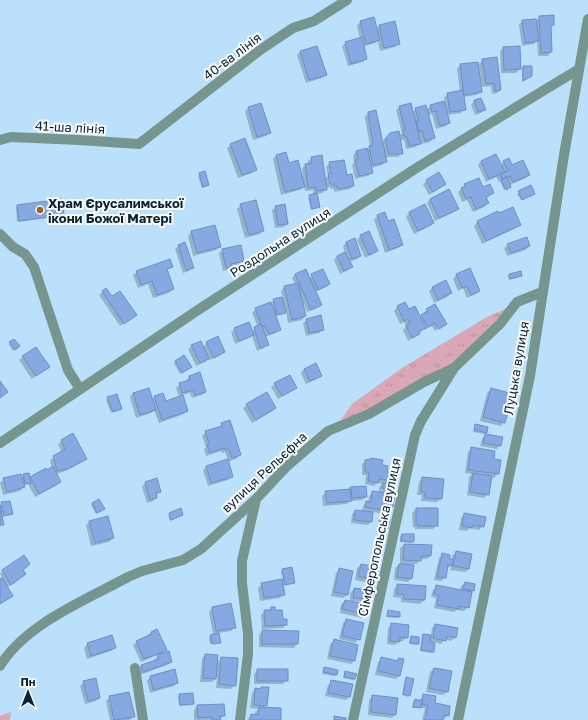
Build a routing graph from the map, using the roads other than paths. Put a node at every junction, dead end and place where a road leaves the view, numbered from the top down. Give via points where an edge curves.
1 (347, 0) edge
2 (588, 19) edge
3 (578, 69) junction
4 (0, 140) edge
5 (139, 144) joint
6 (0, 234) edge
7 (542, 292) junction
8 (454, 368) junction
9 (80, 389) junction
10 (0, 443) edge
11 (256, 499) junction
12 (0, 666) edge
13 (134, 668) dead end
14 (143, 720) edge
15 (240, 720) edge
16 (353, 720) edge
17 (458, 720) edge

1 - 5 street, 40-ва лінія via 314,21 293,28 260,50
2 - 3 street, Луцька вулиця
3 - 7 street, Луцька вулиця
3 - 9 street, Роздольна вулиця via 418,167
4 - 5 street, 41-ша лінія via 11,138
6 - 9 street via 13,247 25,254 34,266 68,370
7 - 8 street, вулиця Рельєфна via 517,302 500,324
7 - 17 street, Луцька вулиця via 530,376
8 - 11 street, вулиця Рельєфна via 368,414 328,431 286,467
8 - 16 street, Сімферопольська вулиця via 420,421 415,434
9 - 10 street, Роздольна вулиця
11 - 12 street, вулиця Рельєфна via 201,549 183,560 142,571 36,628 16,644
11 - 15 street via 242,561 248,654
13 - 14 street

